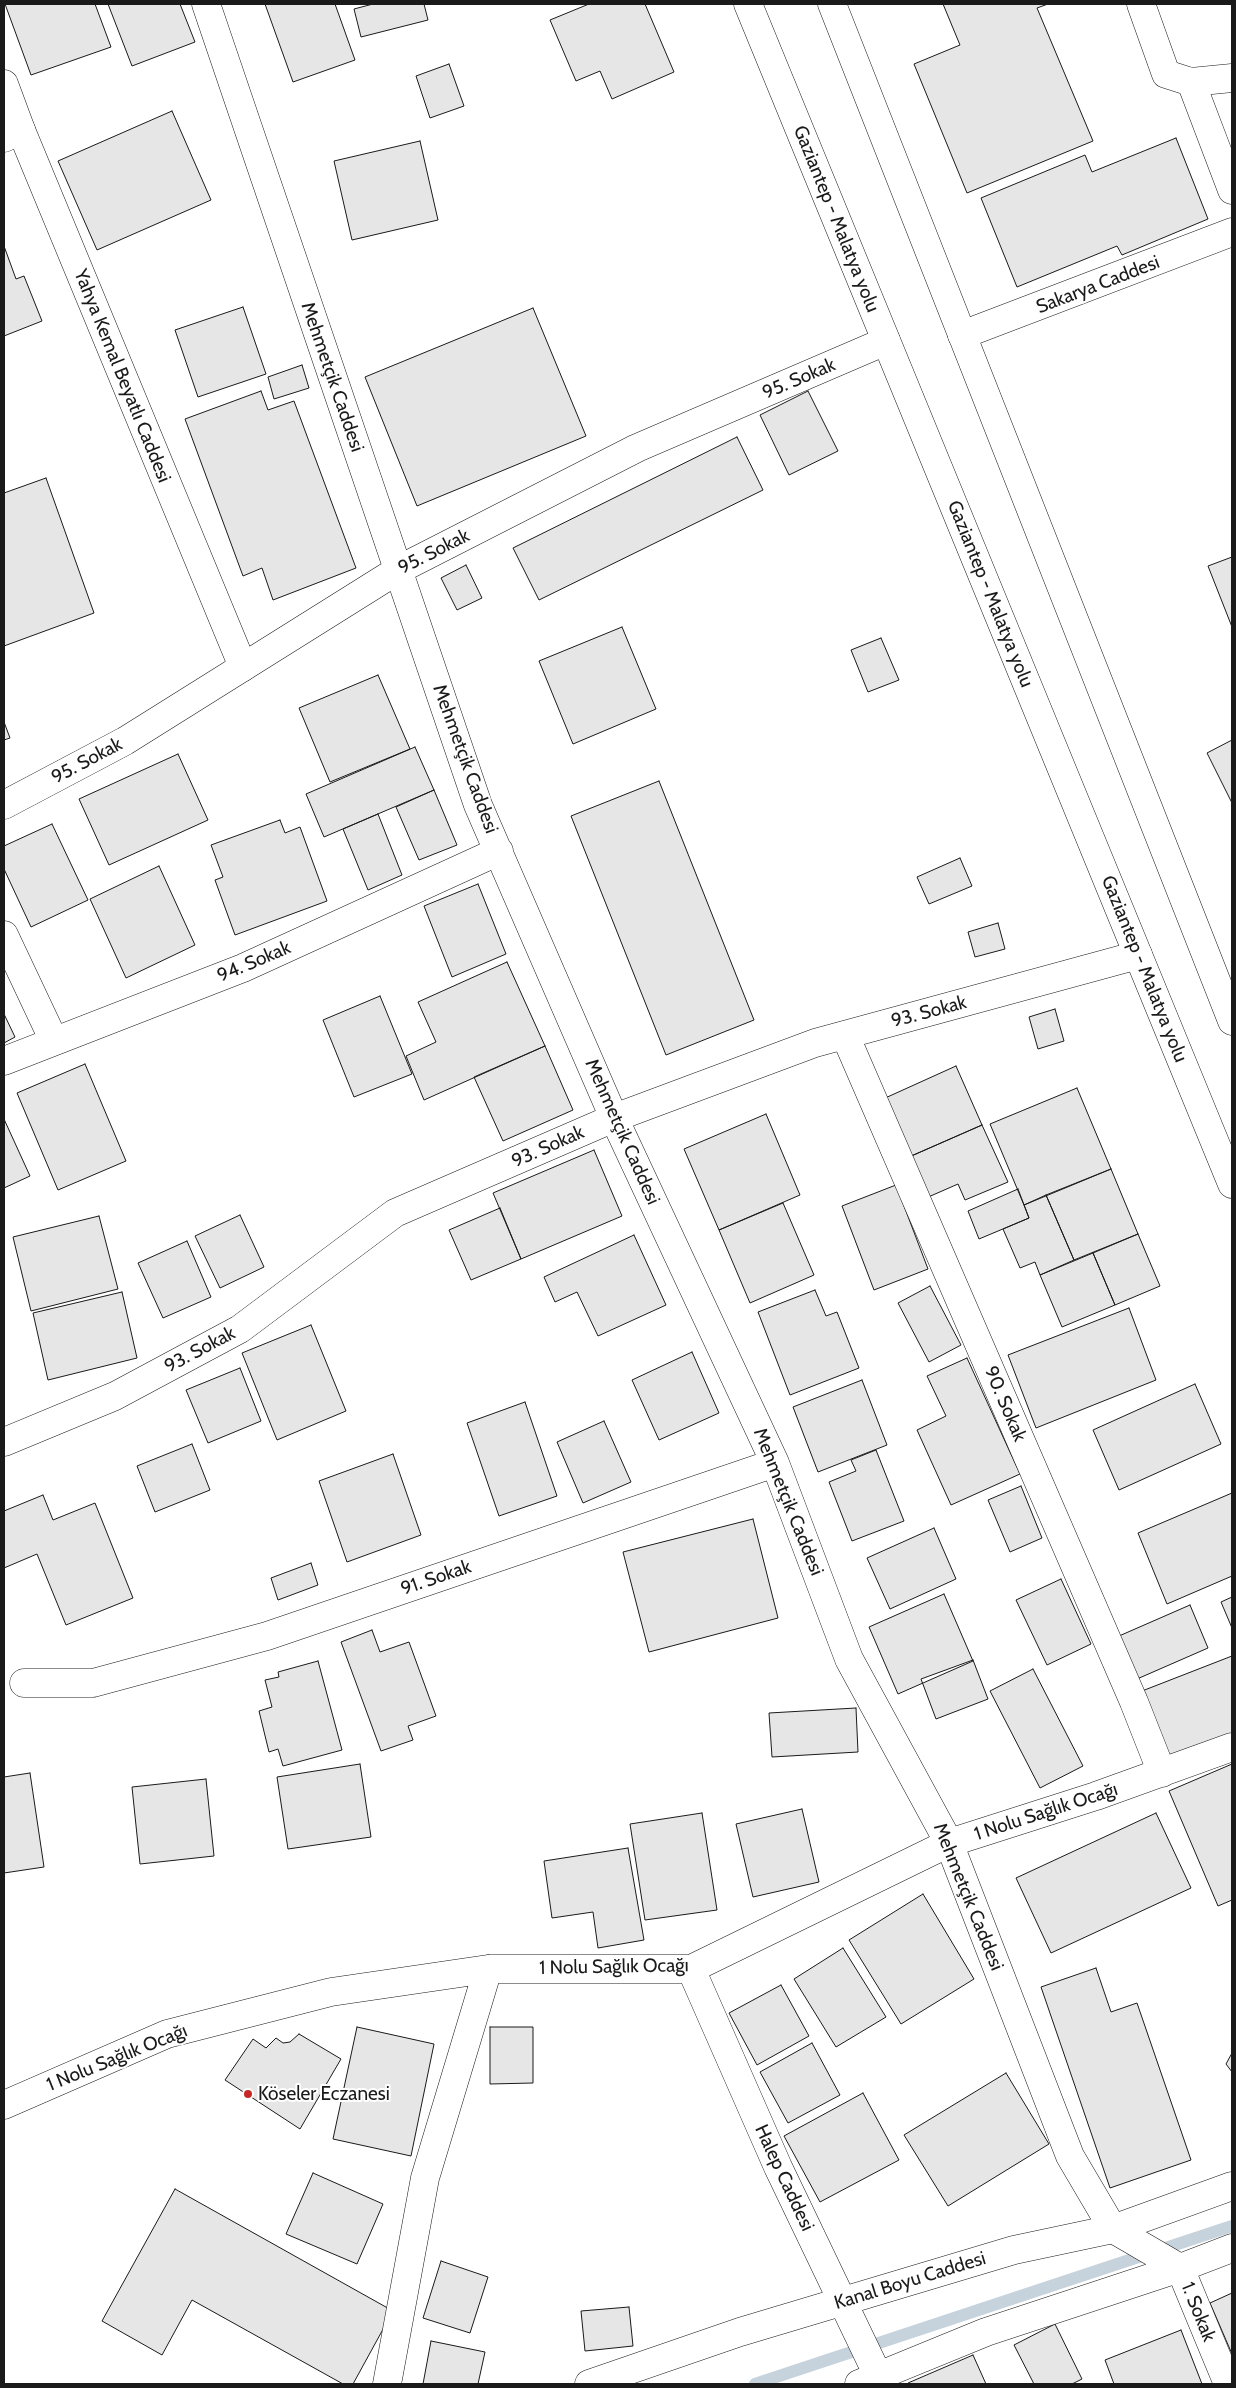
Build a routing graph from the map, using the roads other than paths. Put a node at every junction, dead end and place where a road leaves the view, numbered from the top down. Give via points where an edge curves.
1 (206, 4) edge
2 (748, 4) edge
3 (832, 4) edge
4 (1141, 4) edge
5 (1232, 78) edge
6 (1191, 82) junction
7 (4, 84) edge
8 (12, 134) edge
9 (1232, 190) edge
10 (1232, 232) edge
11 (962, 336) junction
12 (886, 341) junction
13 (398, 570) junction
14 (243, 667) junction
15 (4, 805) edge
16 (499, 851) junction
17 (4, 935) edge
18 (1138, 955) junction
19 (1232, 1021) edge
20 (845, 1035) junction
21 (54, 1041) junction
22 (4, 1061) edge
23 (614, 1118) junction
24 (1232, 1184) edge
25 (4, 1442) edge
26 (775, 1463) junction
27 (24, 1683) dead end
28 (1232, 1747) edge
29 (1162, 1773) junction
30 (949, 1843) junction
31 (488, 1969) junction
32 (691, 1969) junction
33 (4, 2105) edge
34 (1232, 2186) edge
35 (1113, 2229) junction
36 (1232, 2248) edge
37 (1180, 2268) junction
38 (841, 2302) junction
39 (873, 2382) edge
40 (387, 2384) edge
41 (589, 2384) edge
42 (1228, 2384) edge

1 - 13 main road, Mehmetçik Caddesi
2 - 12 main road, Gaziantep - Malatya yolu
3 - 11 main road
4 - 6 main road via 1166,74
5 - 6 main road
6 - 9 main road
7 - 8 main road, Yahya Kemal Beyatlı Caddesi
8 - 14 main road, Yahya Kemal Beyatlı Caddesi
10 - 11 main road, Sakarya Caddesi
11 - 19 main road
12 - 13 main road, 95. Sokak via 637,448
12 - 18 main road, Gaziantep - Malatya yolu
13 - 14 main road, 95. Sokak
13 - 16 main road, Mehmetçik Caddesi via 478,805
14 - 15 main road, 95. Sokak via 125,741
16 - 21 main road, 94. Sokak via 243,968
16 - 23 main road, Mehmetçik Caddesi
17 - 21 main road
18 - 20 main road, 93. Sokak
18 - 24 main road, Gaziantep - Malatya yolu
20 - 23 main road, 93. Sokak via 815,1043
20 - 29 main road, 90. Sokak
21 - 22 main road, 94. Sokak
23 - 25 main road, 93. Sokak via 395,1213 240,1329 115,1396
23 - 26 main road, Mehmetçik Caddesi
26 - 27 main road, 91. Sokak via 267,1636 93,1683
26 - 30 main road, Mehmetçik Caddesi via 850,1659
28 - 29 main road, 1 Nolu Sağlık Ocağı
29 - 30 main road, 1 Nolu Sağlık Ocağı
30 - 32 main road, 1 Nolu Sağlık Ocağı
30 - 35 main road, Mehmetçik Caddesi via 1070,2156
31 - 32 main road, 1 Nolu Sağlık Ocağı
31 - 33 main road, 1 Nolu Sağlık Ocağı via 331,1992 166,2034
31 - 40 main road via 425,2178
32 - 38 main road, Halep Caddesi
34 - 35 main road, Kanal Boyu Caddesi
35 - 37 main road
35 - 38 main road, Kanal Boyu Caddesi via 1014,2250
36 - 37 main road
37 - 39 main road via 986,2332
37 - 42 main road, 1. Sokak
38 - 39 main road, Halep Caddesi
38 - 41 main road, Kanal Boyu Caddesi via 740,2332

